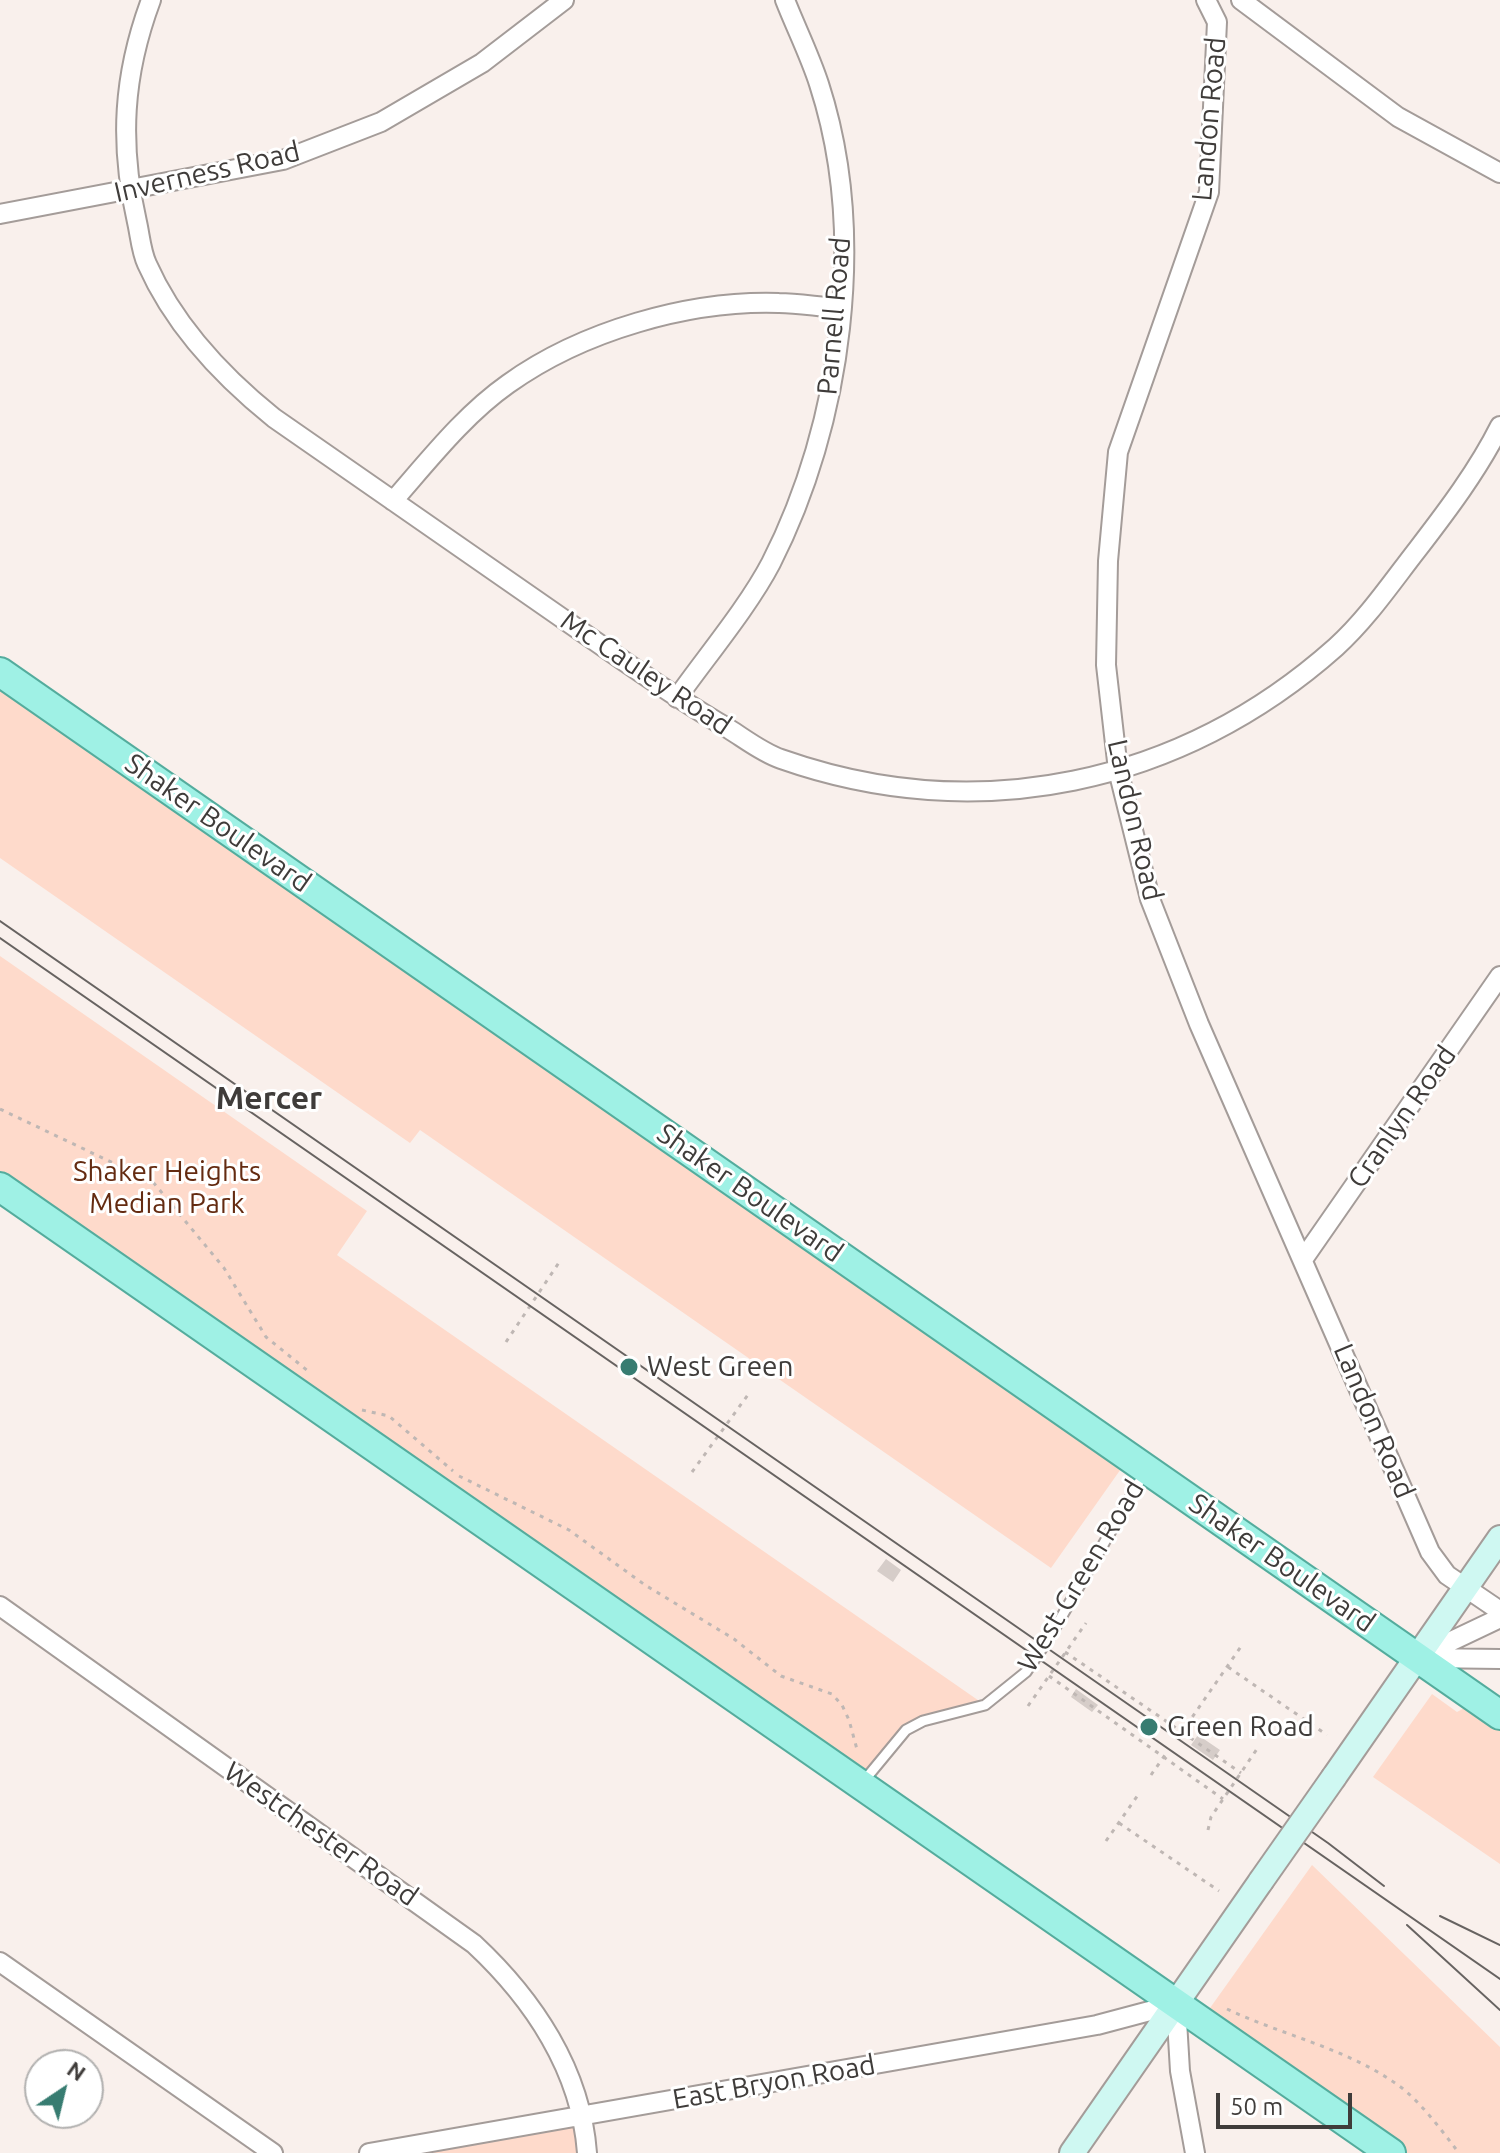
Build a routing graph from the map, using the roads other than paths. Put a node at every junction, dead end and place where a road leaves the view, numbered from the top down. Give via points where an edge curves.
1 (151, 0) edge
2 (564, 0) edge
3 (785, 0) edge
4 (1206, 0) edge
5 (1241, 0) edge
6 (1500, 173) edge
7 (129, 191) junction
8 (0, 214) edge
9 (839, 308) junction
10 (1500, 426) edge
11 (393, 501) junction
12 (0, 672) edge
13 (677, 698) junction
14 (1118, 770) junction
15 (1500, 976) edge
16 (0, 1187) edge
17 (1304, 1258) junction
18 (1147, 1469) junction
19 (1500, 1538) edge
20 (1464, 1589) junction
21 (0, 1606) edge
22 (1500, 1611) edge
23 (1500, 1618) edge
24 (1417, 1657) junction
25 (1500, 1659) edge
26 (1500, 1715) edge
27 (862, 1772) junction
28 (0, 1962) edge
29 (1176, 2004) junction
30 (580, 2116) junction
31 (273, 2153) edge
32 (369, 2153) edge
33 (587, 2153) edge
34 (1072, 2153) edge
35 (1195, 2153) edge
36 (1391, 2153) edge

1 - 7 street, Mc Cauley Road via 133,49 124,119
2 - 7 street, Inverness Road via 482,63 381,122 283,160
3 - 9 street, Parnell Road via 819,85 841,186
4 - 14 street, Landon Road via 1217,22 1209,192 1118,452 1106,665
5 - 6 street via 1398,117
7 - 8 street, Inverness Road
7 - 11 street, Mc Cauley Road via 146,263 178,317 233,385
9 - 11 street via 778,303 705,308 634,325 565,351 508,384 449,437
9 - 13 street, Parnell Road via 836,363 806,485 770,566
10 - 14 street, Mc Cauley Road via 1445,514 1338,645 1208,737
11 - 13 street, Mc Cauley Road
12 - 18 main road, Shaker Boulevard
13 - 14 street, Mc Cauley Road via 777,758 917,790 980,794
14 - 17 street, Landon Road via 1150,899 1199,1024
15 - 17 street, Cranlyn Road
16 - 27 main road
17 - 20 street, Landon Road via 1436,1564
18 - 24 main road, Shaker Boulevard
18 - 27 lane, West Green Road via 1026,1672 985,1705 906,1730
19 - 20 main road
20 - 22 street, Landon Road
20 - 24 main road
21 - 30 street, Westchester Road via 474,1944 522,1994 552,2038
23 - 24 street
24 - 25 street
24 - 26 main road, Shaker Boulevard
24 - 29 main road, bridge
27 - 29 main road
28 - 31 street
29 - 30 street, East Bryon Road via 1097,2025
29 - 34 main road
29 - 35 street via 1180,2071
29 - 36 main road
30 - 32 street, East Bryon Road
30 - 33 street, Westchester Road

